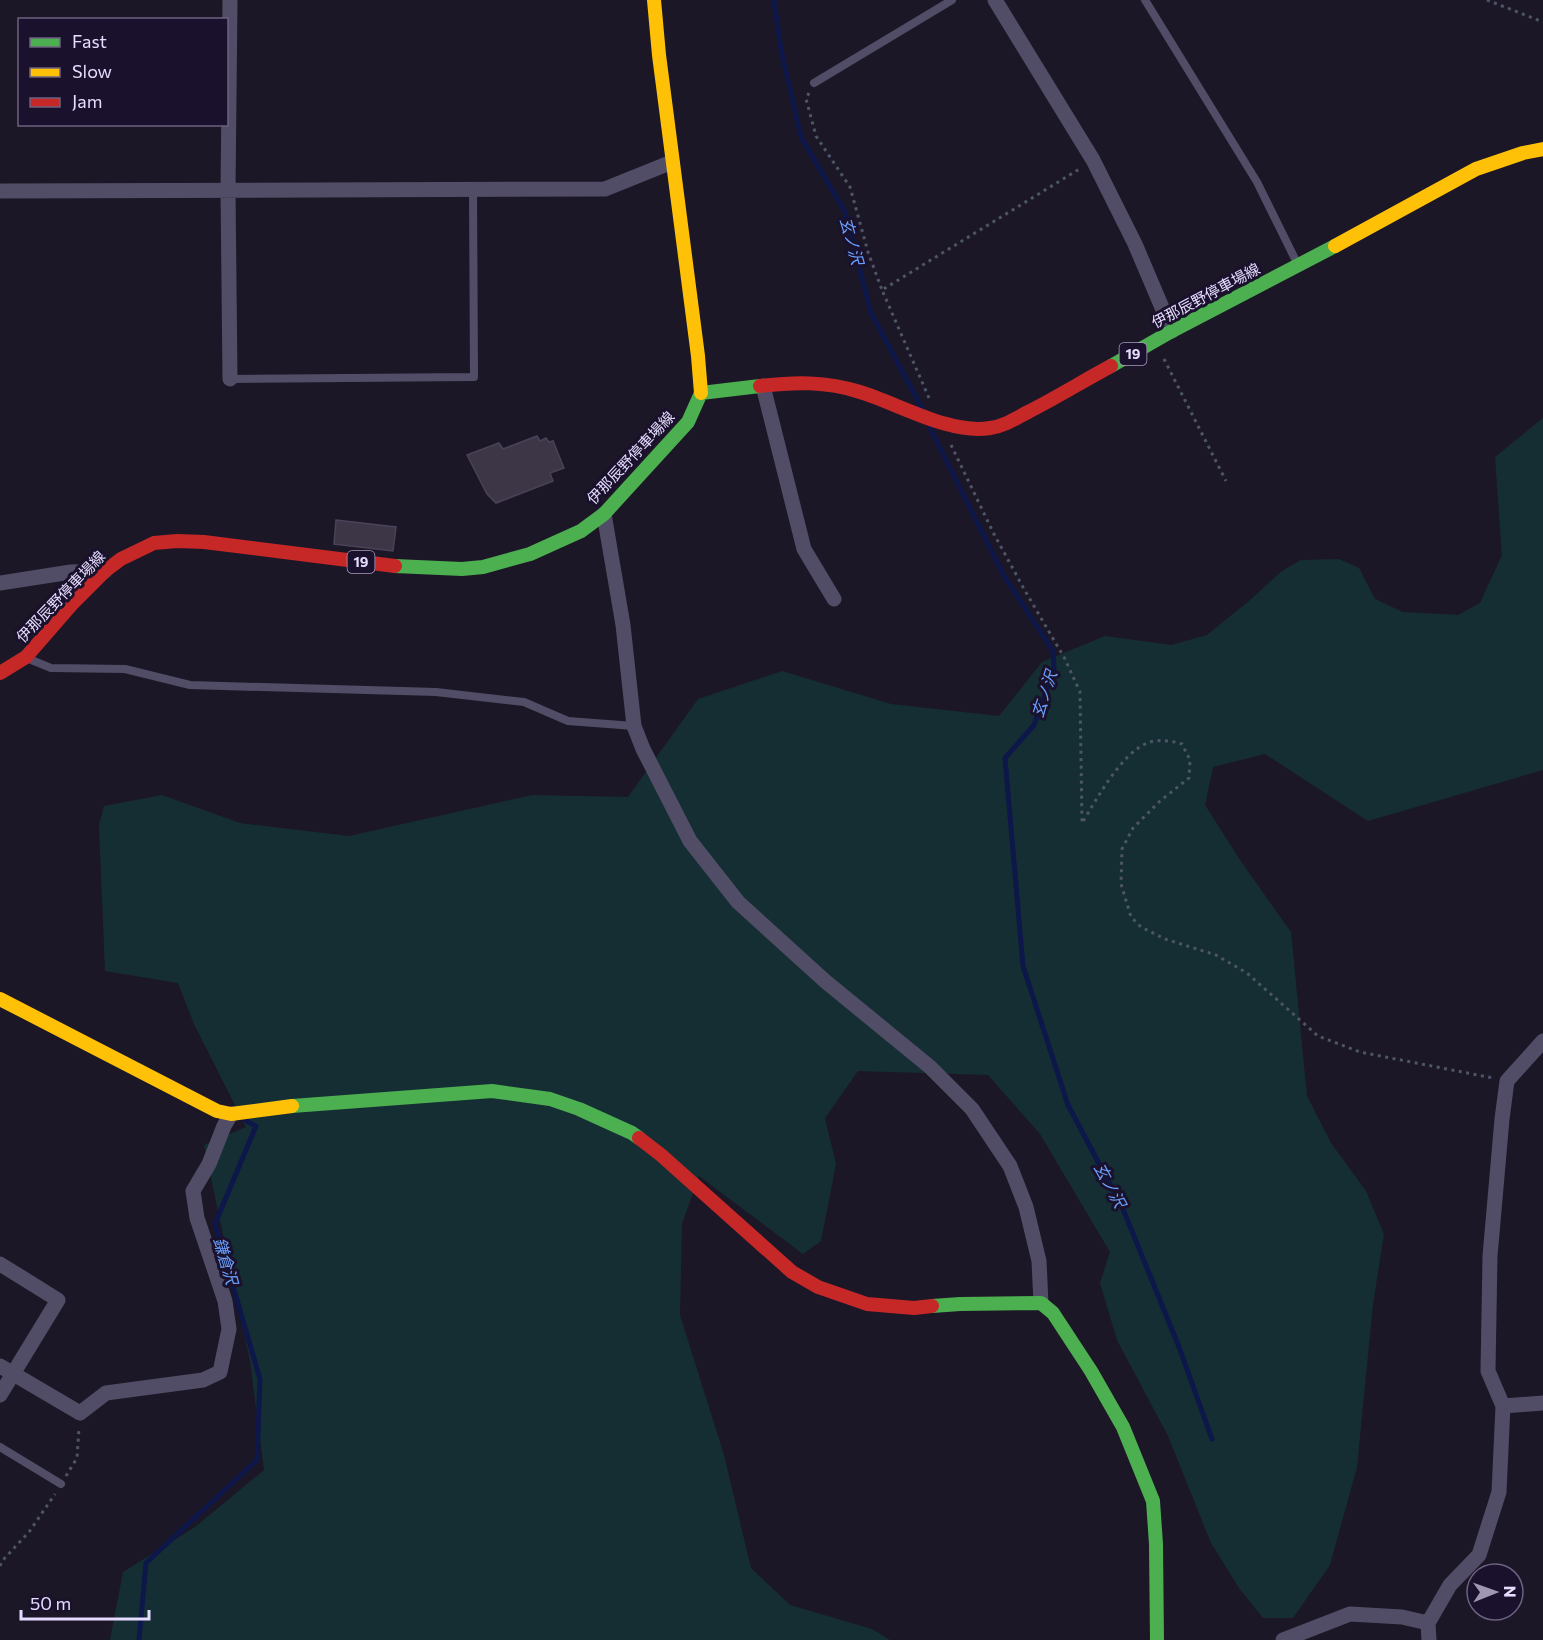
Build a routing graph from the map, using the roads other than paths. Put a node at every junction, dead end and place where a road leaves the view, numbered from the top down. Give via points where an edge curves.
1 (230, 0) edge
2 (654, 0) edge
3 (952, 0) edge
4 (996, 0) edge
5 (1145, 0) edge
6 (814, 83) road end
7 (1543, 149) edge
8 (672, 162) junction
9 (228, 190) junction
10 (473, 190) junction
11 (0, 191) edge
12 (1298, 266) junction
13 (1172, 331) junction
14 (230, 379) joint
15 (763, 386) junction
16 (701, 393) junction
17 (604, 513) junction
18 (105, 571) junction
19 (0, 583) edge
20 (834, 599) dead end
21 (26, 657) junction
22 (0, 673) edge
23 (634, 726) junction
24 (0, 999) edge
25 (1543, 1041) edge
26 (231, 1114) junction
27 (0, 1264) edge
28 (1041, 1302) junction
29 (6, 1370) edge
30 (0, 1395) edge
31 (1543, 1403) edge
32 (1503, 1406) junction
33 (0, 1447) edge
34 (61, 1484) road end
35 (1428, 1623) junction
36 (1157, 1640) edge
37 (1283, 1640) edge
38 (1430, 1640) edge

1 - 9 street
2 - 8 street
3 - 6 lane
4 - 13 street via 1093,160
5 - 12 lane via 1257,182
7 - 12 street, 伊那辰野停車場線 / 19 via 1476,169
8 - 10 street via 605,189
8 - 16 street
9 - 10 street
9 - 11 street
9 - 14 street
10 - 14 lane via 474,377
12 - 13 street, 伊那辰野停車場線 / 19
13 - 15 street, 伊那辰野停車場線 / 19 via 1040,406 987,429 940,423 839,386
15 - 16 street, 伊那辰野停車場線 / 19
15 - 20 street via 804,549
16 - 17 street, 伊那辰野停車場線 / 19 via 688,422
17 - 18 street, 伊那辰野停車場線 / 19 via 581,531 530,554 483,567 383,565 177,541 154,543
17 - 23 street via 623,625
18 - 19 street
18 - 21 street, 伊那辰野停車場線 / 19
21 - 22 street, 伊那辰野停車場線 / 19
21 - 23 lane via 51,668 125,669 190,685 436,693 524,702 568,722
23 - 28 street via 690,841 738,902 825,981 930,1067 972,1109 1010,1166 1026,1207 1039,1261
24 - 26 street via 207,1106
25 - 32 street via 1507,1081 1490,1256 1488,1371
26 - 28 street via 286,1106 492,1091 550,1099 632,1133 792,1272 818,1287 867,1304 914,1308
26 - 29 street via 193,1191 197,1218 225,1301 229,1329 220,1372 203,1380 106,1393 80,1413
27 - 29 street via 58,1300
28 - 36 street via 1053,1313 1123,1427 1152,1501
29 - 30 street
31 - 32 street
32 - 35 street via 1499,1492 1479,1555 1449,1585
33 - 34 lane
35 - 37 street via 1350,1614
35 - 38 street

